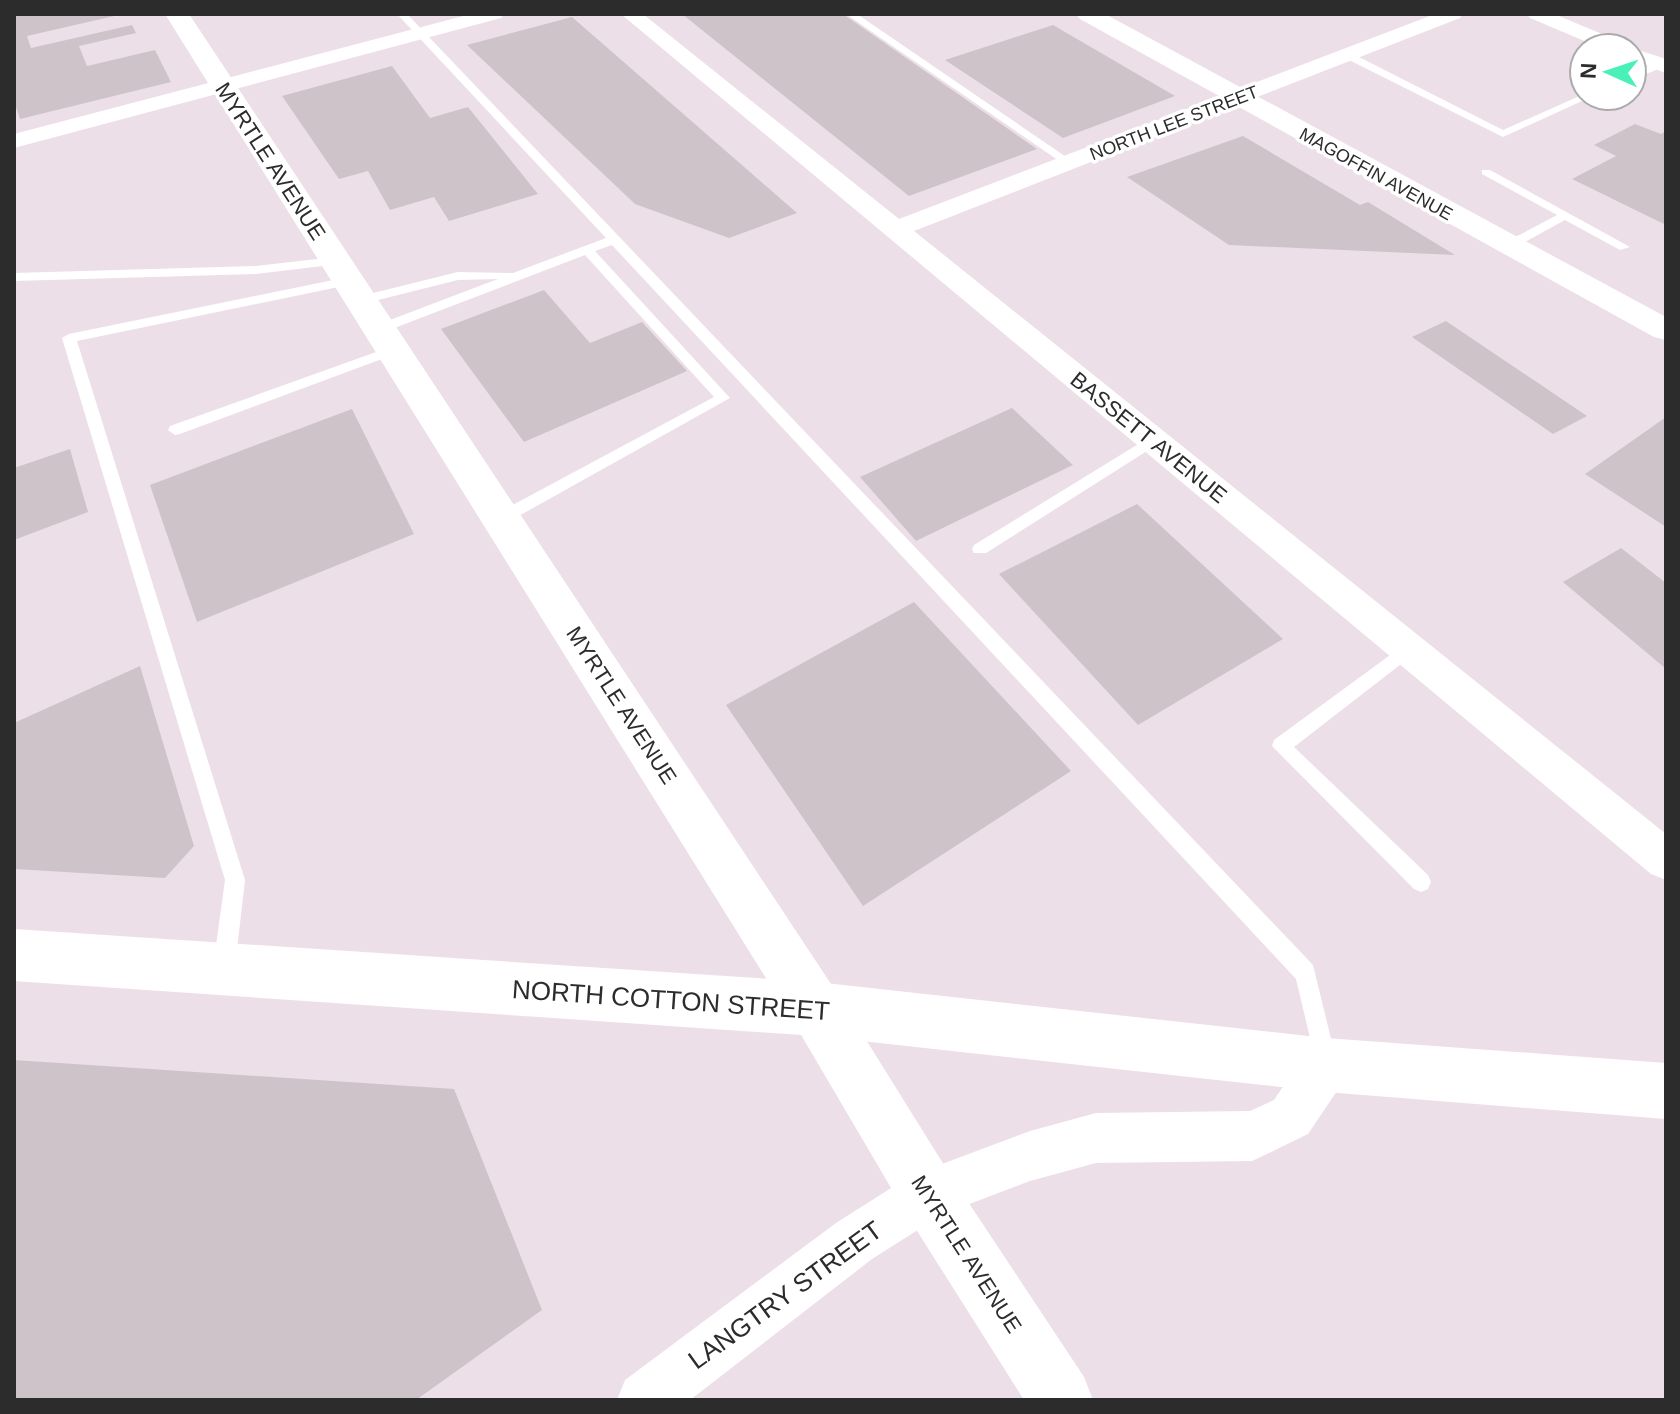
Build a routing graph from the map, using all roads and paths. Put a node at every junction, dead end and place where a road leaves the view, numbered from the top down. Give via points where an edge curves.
1 (177, 14) edge
2 (402, 14) edge
3 (494, 14) edge
4 (631, 14) edge
5 (851, 14) edge
6 (1088, 14) edge
7 (1453, 14) edge
8 (1537, 14) edge
9 (1580, 32) edge
10 (421, 33) junction
11 (1347, 55) junction
12 (223, 86) junction
13 (1238, 98) junction
14 (1568, 105) edge
15 (14, 141) edge
16 (1069, 163) junction
17 (1486, 172) dead end
18 (1564, 216) junction
19 (895, 229) junction
20 (615, 239) junction
21 (1508, 246) junction
22 (1624, 247) dead end
23 (586, 249) junction
24 (521, 275) junction
25 (14, 277) edge
26 (363, 304) junction
27 (1666, 330) edge
28 (175, 430) dead end
29 (1153, 440) junction
30 (502, 518) junction
31 (980, 549) dead end
32 (1408, 649) junction
33 (1666, 860) edge
34 (1421, 882) dead end
35 (14, 955) edge
36 (224, 969) junction
37 (816, 1009) junction
38 (1326, 1065) junction
39 (1666, 1091) edge
40 (928, 1194) junction
41 (645, 1400) edge
42 (1061, 1400) edge

1 - 12 street, MYRTLE AVENUE
2 - 10 lane
3 - 10 street
4 - 19 street, BASSETT AVENUE
5 - 16 lane
6 - 13 street, MAGOFFIN AVENUE
7 - 11 street, NORTH LEE STREET
8 - 9 street
10 - 12 street
10 - 20 lane
11 - 13 street, NORTH LEE STREET
11 - 14 lane via 1503,134
12 - 15 street
12 - 26 street, MYRTLE AVENUE
13 - 16 street, NORTH LEE STREET
13 - 21 street, MAGOFFIN AVENUE
16 - 19 street, NORTH LEE STREET
17 - 18 lane
18 - 21 lane
18 - 22 lane
19 - 29 street, BASSETT AVENUE
20 - 23 lane
20 - 38 lane via 1305,973
21 - 27 street, MAGOFFIN AVENUE
23 - 24 lane
23 - 30 lane via 723,398
24 - 26 lane
24 - 26 lane via 458,276
25 - 26 lane via 256,270
26 - 28 lane
26 - 30 street, MYRTLE AVENUE
26 - 36 lane via 69,338 235,880
29 - 31 lane
29 - 32 street, BASSETT AVENUE
30 - 37 street, MYRTLE AVENUE
32 - 33 street, BASSETT AVENUE
32 - 34 lane via 1281,746
35 - 36 street, NORTH COTTON STREET
36 - 37 street, NORTH COTTON STREET
37 - 38 street, NORTH COTTON STREET
37 - 40 street, MYRTLE AVENUE
38 - 39 street, NORTH COTTON STREET
38 - 40 street via 1291,1117 1252,1136 1096,1138
40 - 41 street, LANGTRY STREET via 854,1241
40 - 42 street, MYRTLE AVENUE

